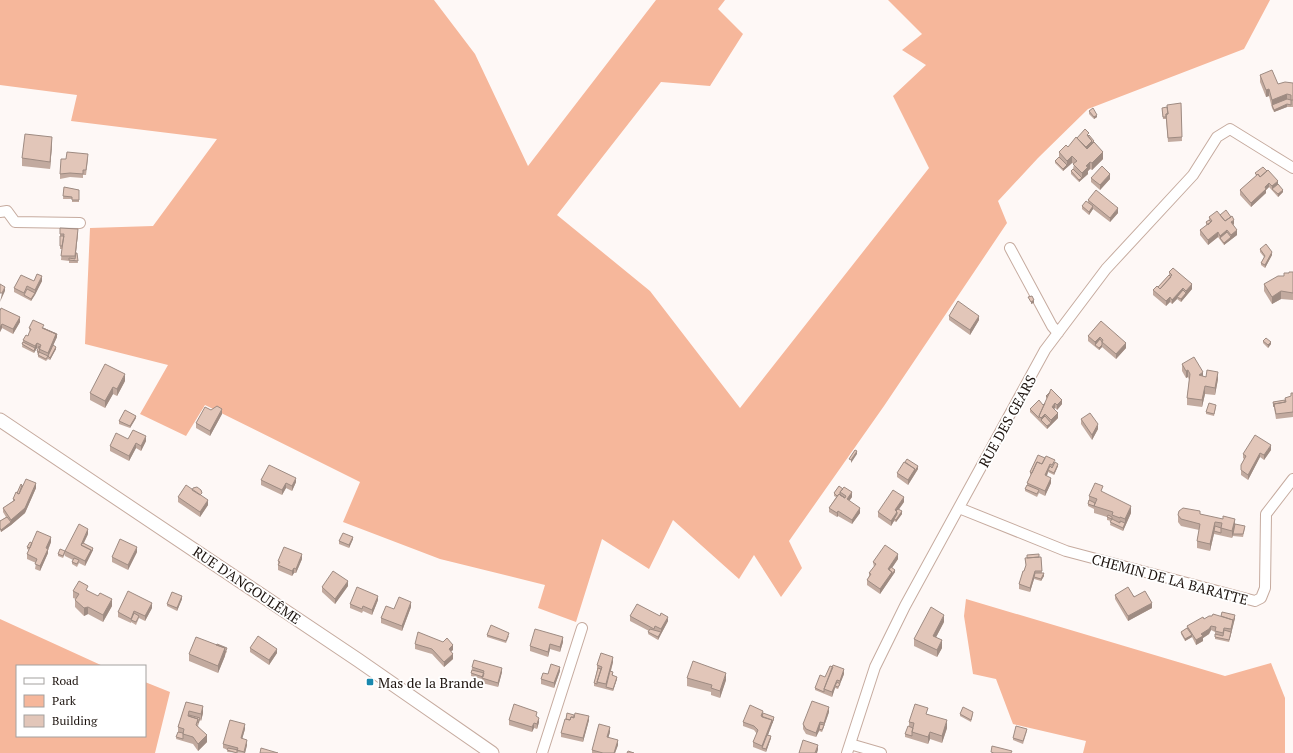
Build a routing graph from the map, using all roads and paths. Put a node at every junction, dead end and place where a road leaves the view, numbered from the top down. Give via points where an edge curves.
1 (1293, 168) edge
2 (0, 212) edge
3 (80, 223) dead end
4 (1010, 248) dead end
5 (1058, 334) junction
6 (0, 420) edge
7 (1293, 479) edge
8 (960, 508) junction
9 (582, 628) dead end
10 (849, 748) edge
11 (492, 753) edge
12 (542, 753) edge
13 (881, 753) edge

1 - 5 street, RUE DES GEARS via 1230,129 1217,137 1193,175 1106,269
2 - 3 street via 7,211 15,222
4 - 5 street
5 - 8 street, RUE DES GEARS via 1045,350
6 - 11 street, RUE D'ANGOULÊME
7 - 8 street, CHEMIN DE LA BARATTE via 1266,514 1265,588 1261,598 1255,601 1066,551
8 - 10 street, RUE DES GEARS via 905,606 875,667
9 - 12 street
10 - 13 street

